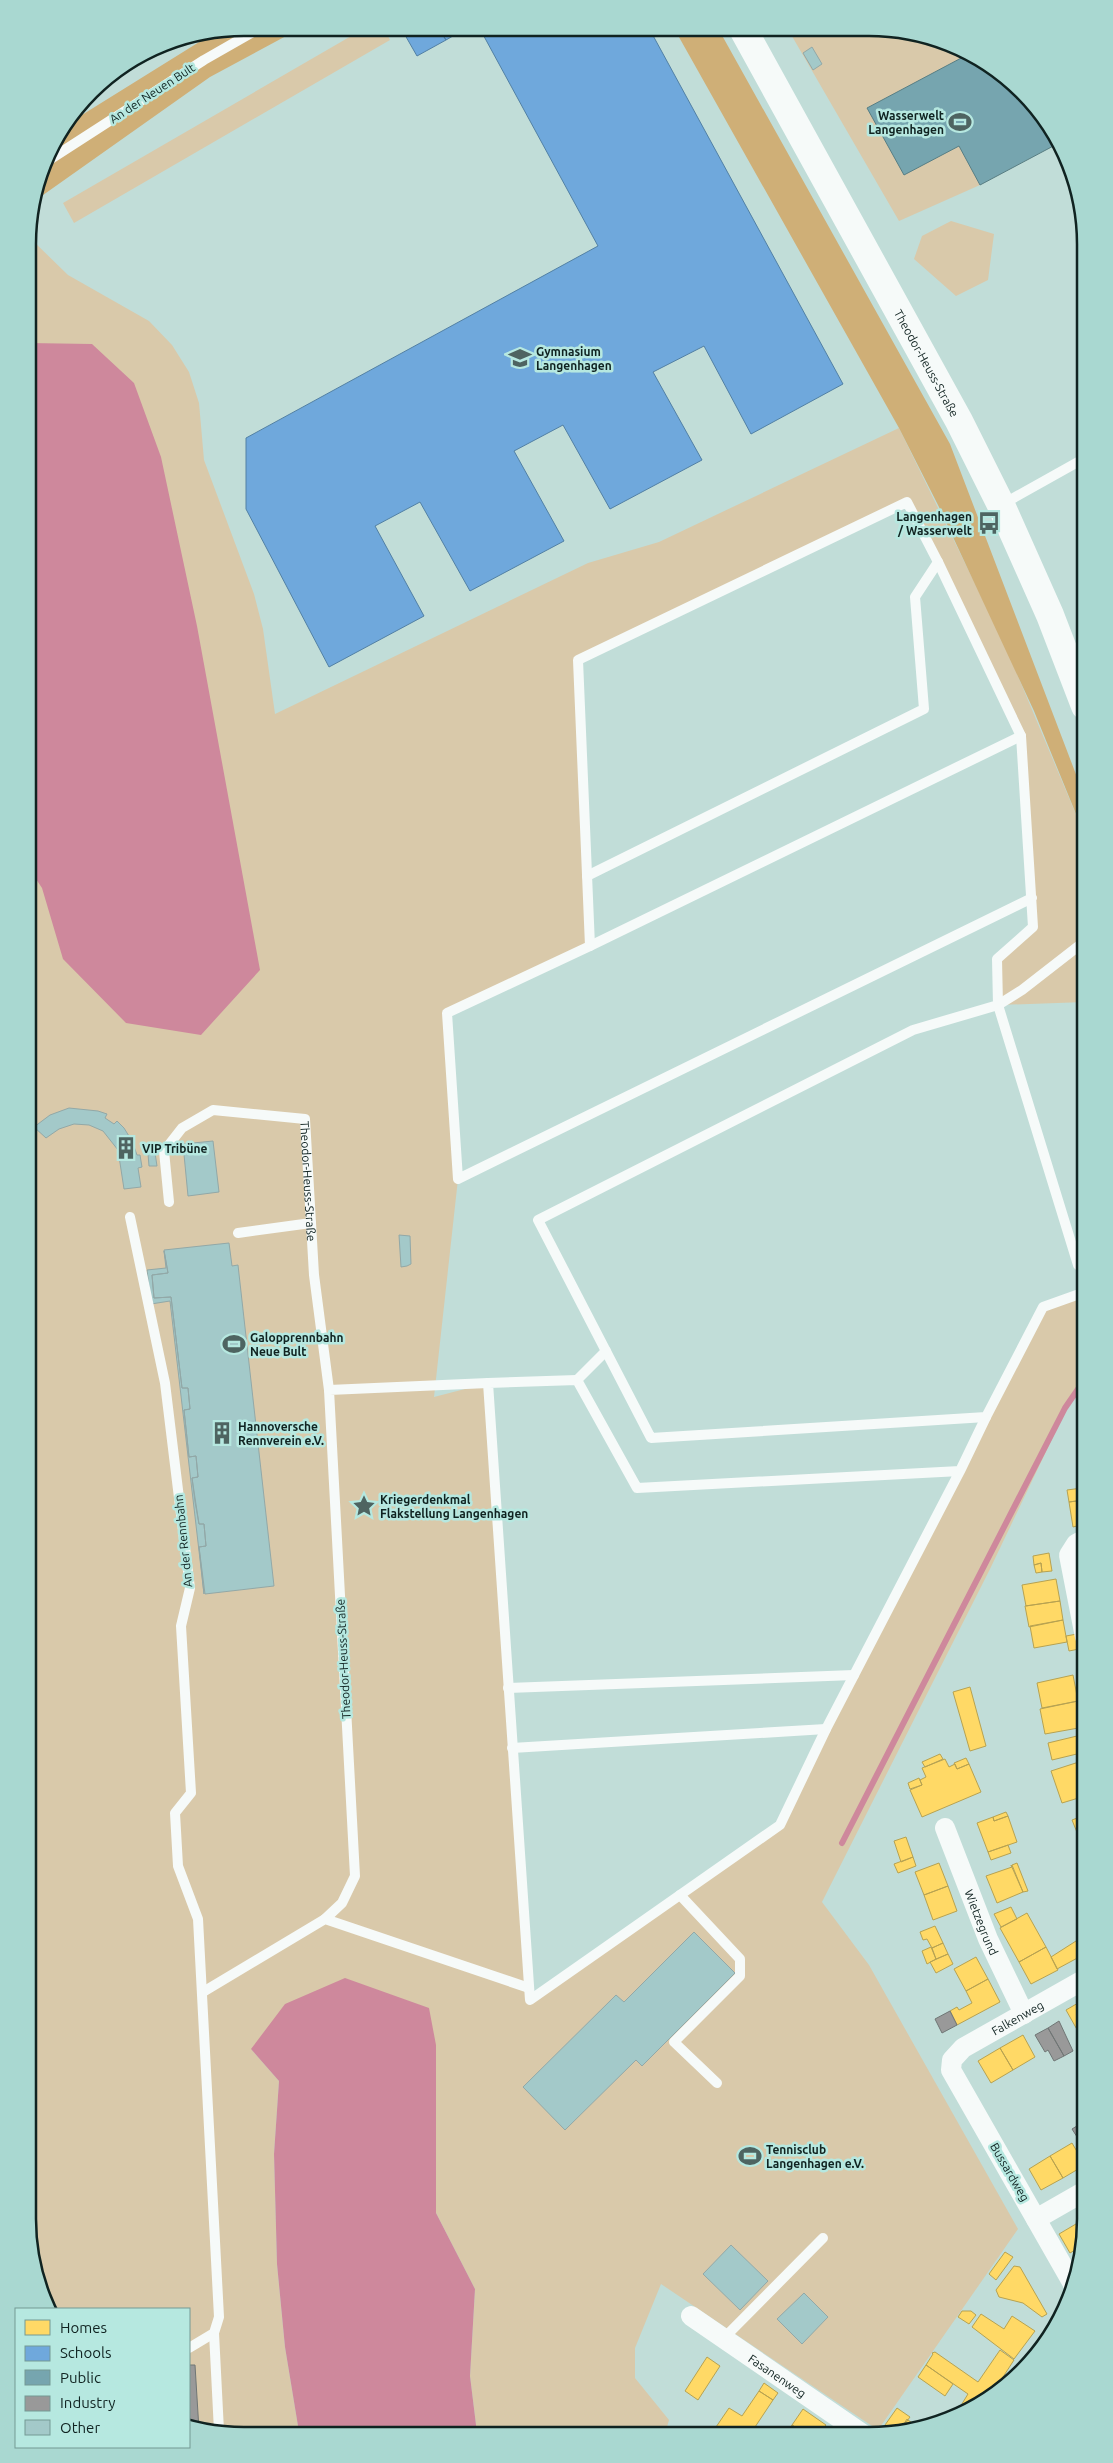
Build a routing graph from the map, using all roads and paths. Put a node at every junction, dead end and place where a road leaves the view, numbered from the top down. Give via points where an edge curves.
1 (246, 36) edge
2 (747, 36) edge
3 (57, 155) edge
4 (1077, 463) edge
5 (1001, 505) junction
6 (938, 562) junction
7 (1077, 685) edge
8 (1021, 736) junction
9 (588, 876) junction
10 (1032, 898) junction
11 (590, 946) junction
12 (1077, 947) edge
13 (998, 1005) junction
14 (169, 1202) dead end
15 (130, 1217) dead end
16 (311, 1223) junction
17 (238, 1233) dead end
18 (1077, 1262) edge
19 (1077, 1295) edge
20 (606, 1351) junction
21 (577, 1380) junction
22 (488, 1383) junction
23 (329, 1390) junction
24 (986, 1417) junction
25 (960, 1471) junction
26 (1077, 1544) edge
27 (1077, 1596) edge
28 (854, 1675) junction
29 (508, 1688) junction
30 (826, 1728) junction
31 (512, 1748) junction
32 (945, 1828) dead end
33 (680, 1895) junction
34 (325, 1919) junction
35 (1077, 1984) edge
36 (530, 1988) junction
37 (203, 1992) junction
38 (1024, 2014) junction
39 (952, 2060) joint
40 (716, 2083) dead end
41 (1077, 2196) edge
42 (1036, 2219) junction
43 (823, 2238) dead end
44 (1069, 2277) edge
45 (691, 2316) dead end
46 (214, 2333) junction
47 (724, 2339) junction
48 (190, 2347) edge
49 (219, 2425) edge
50 (847, 2427) edge

1 - 3 lane, An der Neuen Bult
2 - 5 street, Theodor-Heuss-Straße via 959,421
4 - 5 lane
5 - 7 street, Theodor-Heuss-Straße
6 - 8 lane
6 - 9 lane via 915,597 924,709
6 - 9 lane via 907,502 578,660
8 - 10 lane
8 - 11 lane
9 - 11 lane
10 - 11 lane via 458,1180 447,1013
10 - 13 lane via 1033,927 997,960
12 - 13 lane
13 - 18 lane
13 - 20 lane via 914,1030 538,1220
14 - 16 lane, Theodor-Heuss-Straße via 164,1151 182,1128 213,1110 304,1119
15 - 37 lane, An der Rennbahn via 165,1384 190,1588 181,1626 191,1793 175,1814 178,1866 198,1919
16 - 17 lane
16 - 23 lane, Theodor-Heuss-Straße via 314,1275
19 - 24 lane via 1043,1307
20 - 21 lane
20 - 24 lane via 651,1438
21 - 22 lane
21 - 25 lane via 637,1488
22 - 23 lane
22 - 29 lane
23 - 34 lane, Theodor-Heuss-Straße via 354,1876 342,1903
24 - 25 lane
25 - 28 lane
26 - 27 street via 1069,1555
28 - 29 lane
28 - 30 lane
29 - 31 lane
30 - 31 lane
30 - 33 lane via 780,1825
31 - 36 lane
32 - 38 street, Wietzegrund via 988,1939
33 - 36 lane via 530,2000
33 - 40 lane via 740,1959 740,1976 674,2042
34 - 36 lane
34 - 37 lane, Theodor-Heuss-Straße
35 - 38 street, Falkenweg
37 - 46 lane, An der Rennbahn via 219,2317
38 - 39 street, Falkenweg via 964,2048
39 - 42 street, Bussardweg via 951,2070
41 - 42 street
42 - 44 street, Bussardweg
43 - 47 lane
45 - 47 street, Fasanenweg
46 - 48 lane
46 - 49 lane, An der Rennbahn
47 - 50 street, Fasanenweg

